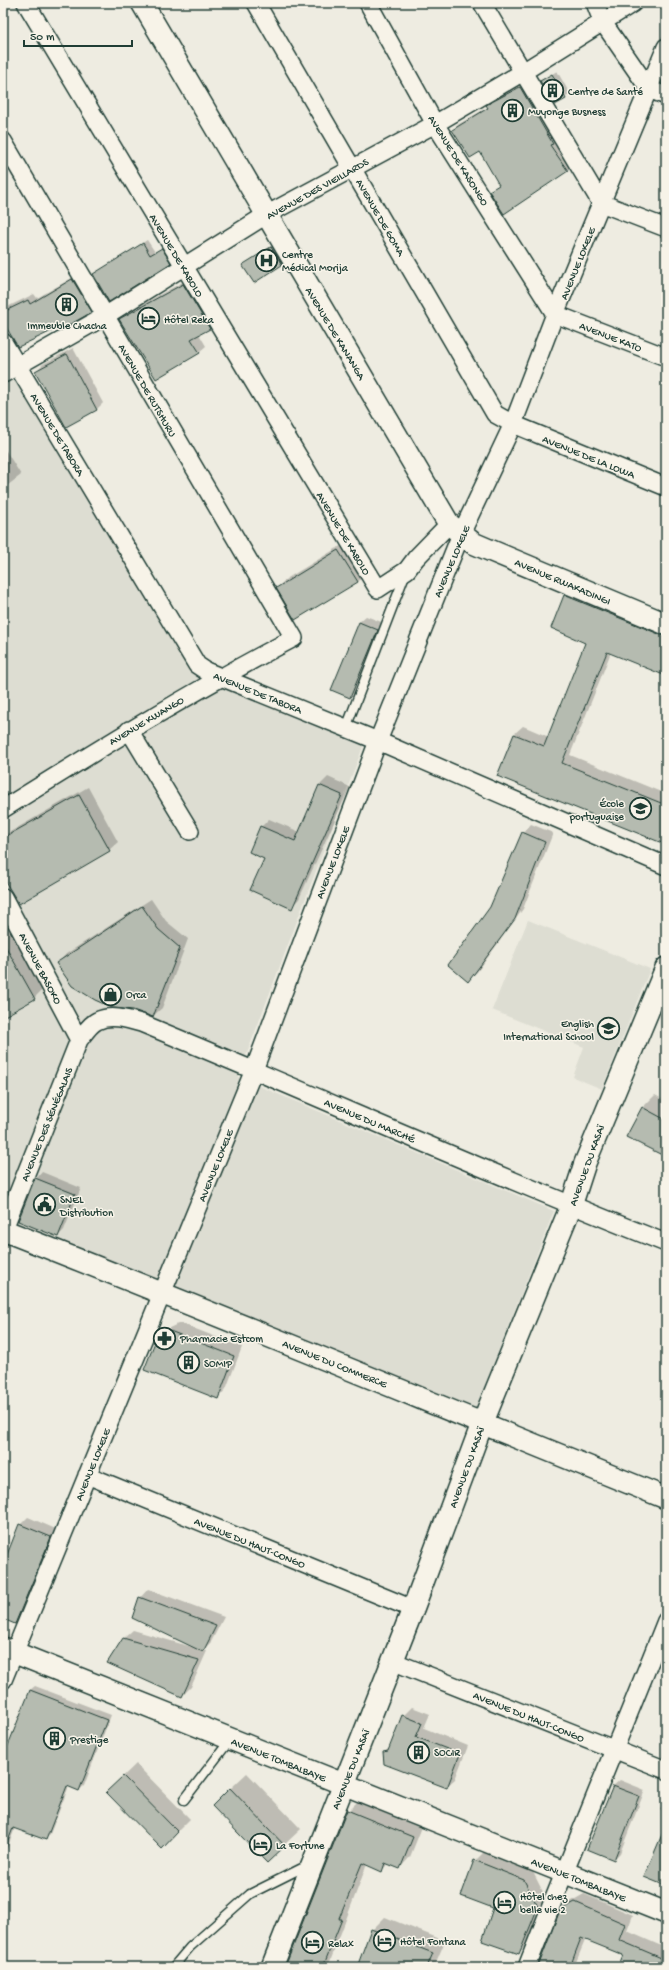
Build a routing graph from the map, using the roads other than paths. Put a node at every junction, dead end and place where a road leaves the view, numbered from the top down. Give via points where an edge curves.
1 (26, 3) edge
2 (142, 3) edge
3 (256, 3) edge
4 (368, 3) edge
5 (482, 3) edge
6 (595, 3) edge
7 (633, 3) edge
8 (602, 21) junction
9 (666, 48) edge
10 (523, 72) junction
11 (649, 89) junction
12 (666, 96) edge
13 (435, 124) junction
14 (3, 141) edge
15 (352, 168) junction
16 (601, 203) junction
17 (266, 215) junction
18 (666, 228) edge
19 (184, 267) junction
20 (555, 314) junction
21 (105, 316) junction
22 (3, 342) edge
23 (666, 357) edge
24 (10, 370) edge
25 (512, 424) junction
26 (666, 487) edge
27 (455, 529) junction
28 (407, 570) junction
29 (666, 624) edge
30 (294, 638) joint
31 (220, 676) junction
32 (346, 728) junction
33 (128, 730) junction
34 (378, 741) junction
35 (3, 809) edge
36 (190, 832) dead end
37 (666, 866) edge
38 (3, 897) edge
39 (666, 968) edge
40 (79, 1040) junction
41 (254, 1070) junction
42 (571, 1206) junction
43 (3, 1230) edge
44 (666, 1243) edge
45 (162, 1292) junction
46 (482, 1424) junction
47 (87, 1475) junction
48 (666, 1498) edge
49 (413, 1609) junction
50 (666, 1621) edge
51 (8, 1651) edge
52 (392, 1661) junction
53 (3, 1680) edge
54 (230, 1739) junction
55 (615, 1750) junction
56 (666, 1770) edge
57 (344, 1784) junction
58 (184, 1800) dead end
59 (313, 1863) junction
60 (563, 1873) junction
61 (666, 1913) edge
62 (173, 1967) edge
63 (272, 1967) edge
64 (527, 1967) edge

1 - 19 street, AVENUE DE KABOLO
2 - 17 street, AVENUE DE KANANGA
3 - 15 street, AVENUE DE GOMA
4 - 13 street, AVENUE DE KASONGO
5 - 10 street
6 - 8 street
7 - 8 street, AVENUE DES VIEILLARDS
8 - 10 street, AVENUE DES VIEILLARDS
8 - 11 street
9 - 11 street, AVENUE LOKELE
10 - 13 street, AVENUE DES VIEILLARDS
10 - 16 street
11 - 12 street
11 - 16 street, AVENUE LOKELE
13 - 15 street, AVENUE DES VIEILLARDS
13 - 20 street, AVENUE DE KASONGO
14 - 21 street, AVENUE DE RUTSHURU
15 - 17 street, AVENUE DES VIEILLARDS
15 - 25 street, AVENUE DE GOMA via 485,400 495,414
16 - 18 street
16 - 20 street, AVENUE LOKELE
17 - 19 street, AVENUE DES VIEILLARDS
17 - 27 street, AVENUE DE KANANGA
19 - 21 street, AVENUE DES VIEILLARDS
19 - 28 street, AVENUE DE KABOLO via 378,589
20 - 23 street, AVENUE KATO
20 - 25 street, AVENUE LOKELE
21 - 24 street, AVENUE DES VIEILLARDS
21 - 30 street, AVENUE DE RUTSHURU
22 - 24 street, AVENUE DE TABORA
24 - 31 street, AVENUE DE TABORA via 197,665
25 - 26 street, AVENUE DE LA LOWA
25 - 27 street, AVENUE LOKELE
27 - 28 street via 416,558
27 - 29 street, AVENUE RWAKADINGI via 487,549
27 - 34 street, AVENUE LOKELE
28 - 32 lane
30 - 31 street, AVENUE KWANGO
31 - 32 street, AVENUE DE TABORA
31 - 33 street, AVENUE KWANGO
32 - 34 street, AVENUE DE TABORA
33 - 35 street, AVENUE KWANGO
33 - 36 street
34 - 37 street, AVENUE DE TABORA
34 - 41 street, AVENUE LOKELE
38 - 40 street, AVENUE BASOKO
39 - 42 street, AVENUE DU KASAÏ via 585,1163
40 - 41 street, AVENUE DU MARCHÉ via 96,1021 122,1018 141,1023
40 - 43 street, AVENUE DES SÉNÉGALAIS
41 - 42 street, AVENUE DU MARCHÉ
41 - 45 street, AVENUE LOKELE
42 - 44 street, AVENUE DU MARCHÉ
42 - 46 street, AVENUE DU KASAÏ
43 - 45 street, AVENUE DU COMMERCE
45 - 46 street, AVENUE DU COMMERCE
45 - 47 street, AVENUE LOKELE
46 - 48 street, AVENUE DU COMMERCE
46 - 49 street, AVENUE DU KASAÏ
47 - 49 street, AVENUE DU HAUT-CONGO
47 - 51 street, AVENUE LOKELE
49 - 52 street, AVENUE DU KASAÏ
50 - 55 street
51 - 53 street, AVENUE LOKELE
51 - 54 street, AVENUE TOMBALBAYE
52 - 55 street, AVENUE DU HAUT-CONGO
52 - 57 street, AVENUE DU KASAÏ
54 - 57 street, AVENUE TOMBALBAYE
54 - 58 lane
55 - 56 street, AVENUE DU HAUT-CONGO
55 - 60 street
57 - 59 street, AVENUE DU KASAÏ
57 - 60 street, AVENUE TOMBALBAYE
59 - 62 lane via 250,1894 190,1947
59 - 63 street, AVENUE DU KASAÏ
60 - 61 street, AVENUE TOMBALBAYE
60 - 64 street

